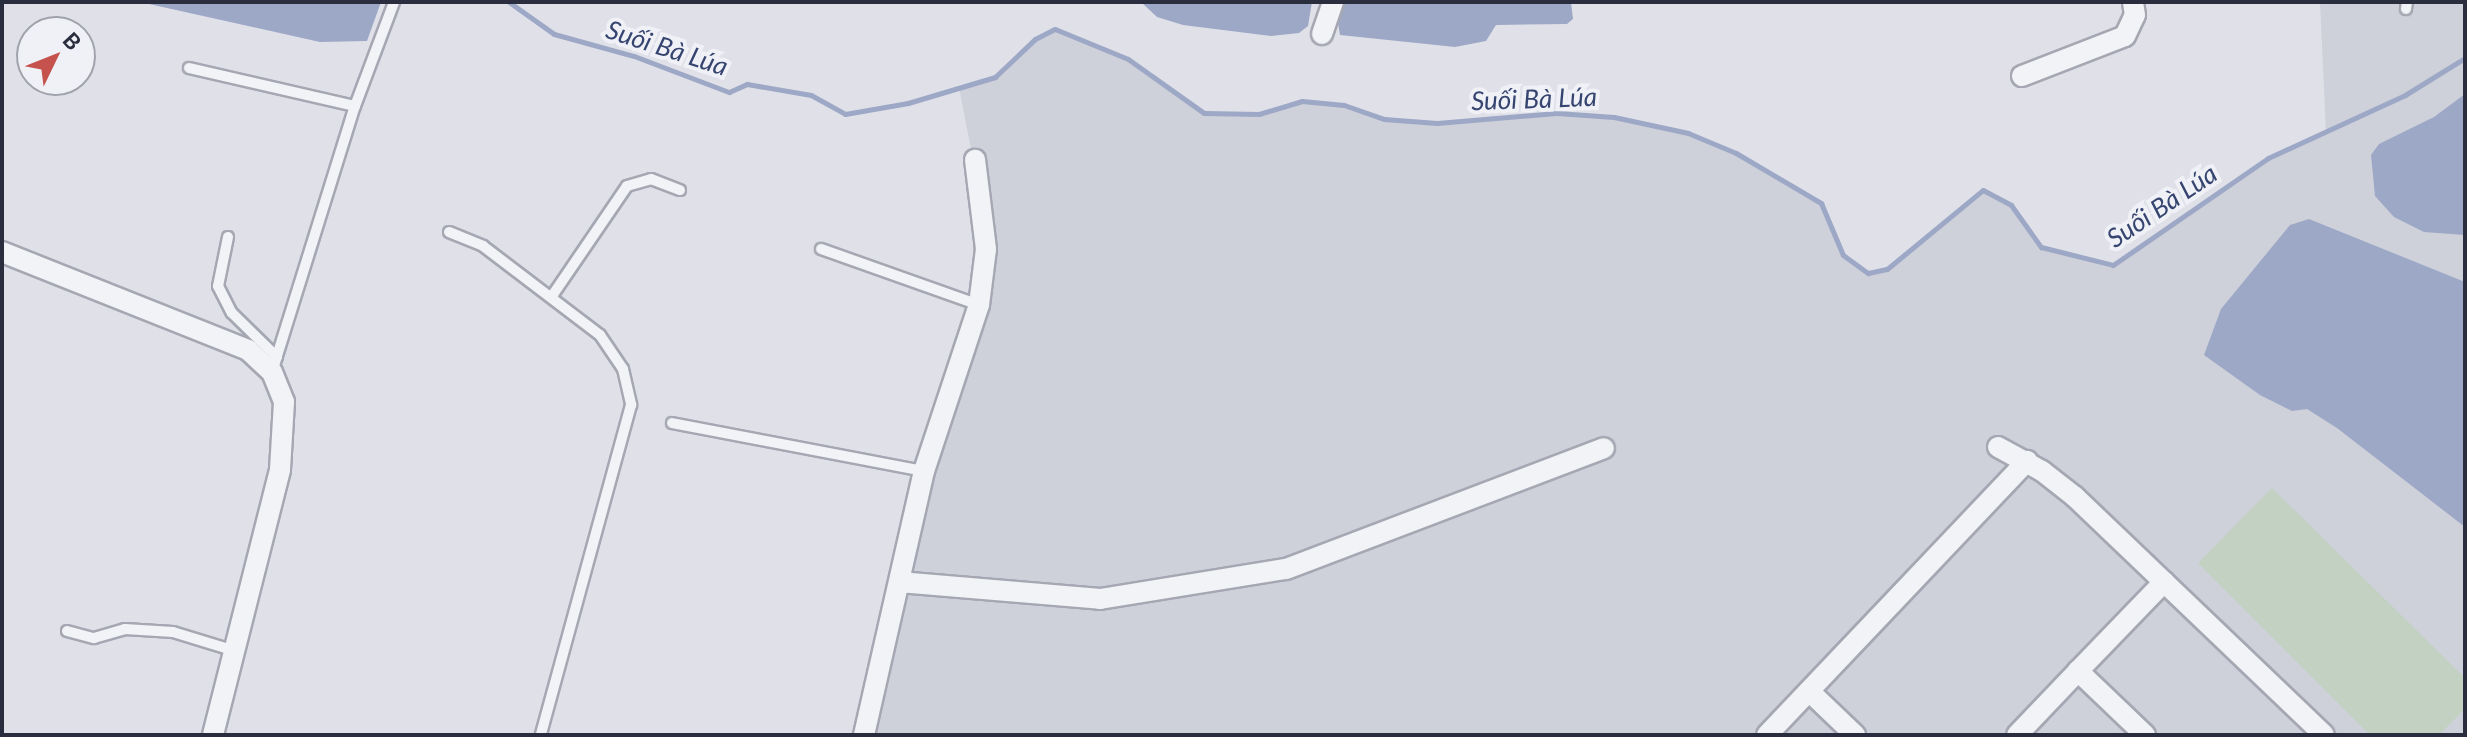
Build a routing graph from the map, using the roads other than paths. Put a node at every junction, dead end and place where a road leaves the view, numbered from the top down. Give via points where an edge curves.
1 (394, 2) edge
2 (1333, 2) edge
3 (2133, 2) edge
4 (1322, 34) dead end
5 (189, 68) dead end
6 (2022, 76) dead end
7 (355, 106) junction
8 (975, 160) dead end
9 (680, 190) dead end
10 (449, 232) dead end
11 (228, 237) dead end
12 (821, 249) dead end
13 (2, 252) edge
14 (552, 296) junction
15 (979, 305) junction
16 (275, 365) junction
17 (672, 423) dead end
18 (1998, 447) dead end
19 (1604, 448) dead end
20 (2027, 461) junction
21 (924, 471) junction
22 (899, 582) junction
23 (2164, 582) junction
24 (67, 631) dead end
25 (235, 651) junction
26 (2078, 671) junction
27 (1809, 691) junction
28 (213, 735) edge
29 (541, 735) edge
30 (864, 735) edge
31 (1767, 735) edge
32 (1855, 735) edge
33 (2017, 735) edge
34 (2145, 735) edge
35 (2324, 735) edge

1 - 7 lane
2 - 4 street
3 - 6 street via 2135,15 2125,36
5 - 7 lane
7 - 16 lane
8 - 15 street via 986,249
9 - 14 lane via 651,179 627,186
10 - 14 lane via 483,246
11 - 16 lane via 218,286 232,313
12 - 15 lane
13 - 16 street
14 - 29 lane via 600,335 623,369 631,405
15 - 21 street
16 - 25 street via 284,402 280,470
17 - 21 lane
18 - 20 street
19 - 22 street via 1286,569 1100,599
20 - 23 street via 2075,497
20 - 27 street
21 - 22 street
22 - 30 street
23 - 26 street
23 - 35 street
24 - 25 lane via 94,638 125,629 173,632
25 - 28 street
26 - 33 street
26 - 34 street
27 - 31 street
27 - 32 street

